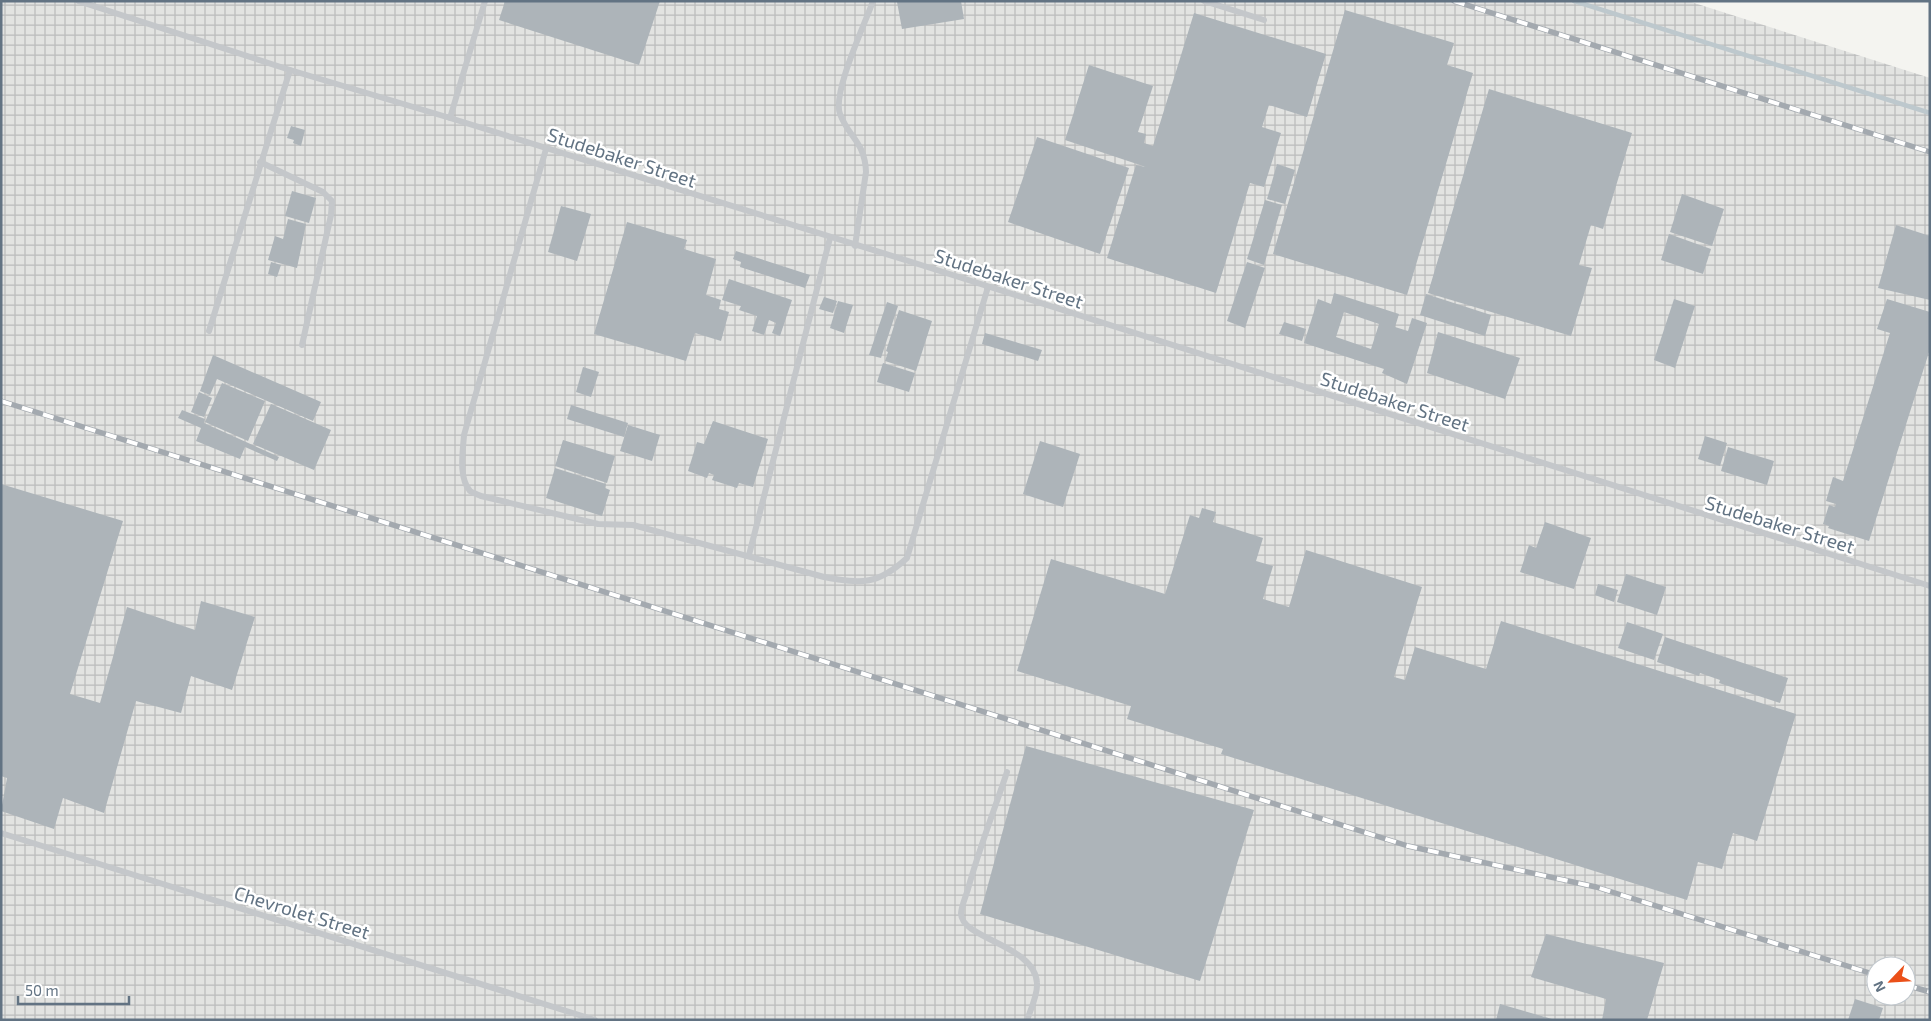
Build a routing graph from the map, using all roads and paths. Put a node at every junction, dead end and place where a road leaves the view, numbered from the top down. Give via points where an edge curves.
1 (78, 1) edge
2 (485, 1) edge
3 (873, 1) edge
4 (1204, 1) edge
5 (1264, 20) dead end
6 (290, 70) junction
7 (450, 118) junction
8 (546, 148) junction
9 (260, 162) junction
10 (830, 238) junction
11 (855, 246) junction
12 (988, 287) junction
13 (209, 330) dead end
14 (302, 345) dead end
15 (749, 555) junction
16 (1930, 586) edge
17 (1007, 772) dead end
18 (1, 833) edge
19 (594, 1020) edge
20 (1027, 1020) edge

1 - 6 lane, Studebaker Street
2 - 7 lane
3 - 11 lane via 843,80 839,104 839,112 861,147 865,160
4 - 5 lane
6 - 7 lane, Studebaker Street
6 - 9 lane
7 - 8 lane, Studebaker Street
8 - 10 lane, Studebaker Street
8 - 15 lane via 464,435 462,463 470,491 598,524 633,525
9 - 13 lane
9 - 14 lane via 323,192 332,202
10 - 11 lane, Studebaker Street
10 - 15 lane
11 - 12 lane, Studebaker Street
12 - 15 lane via 907,558 878,578 854,583
12 - 16 lane, Studebaker Street
17 - 20 lane via 961,914 964,923 972,930 1006,947 1028,963 1036,974 1038,986
18 - 19 lane, Chevrolet Street

